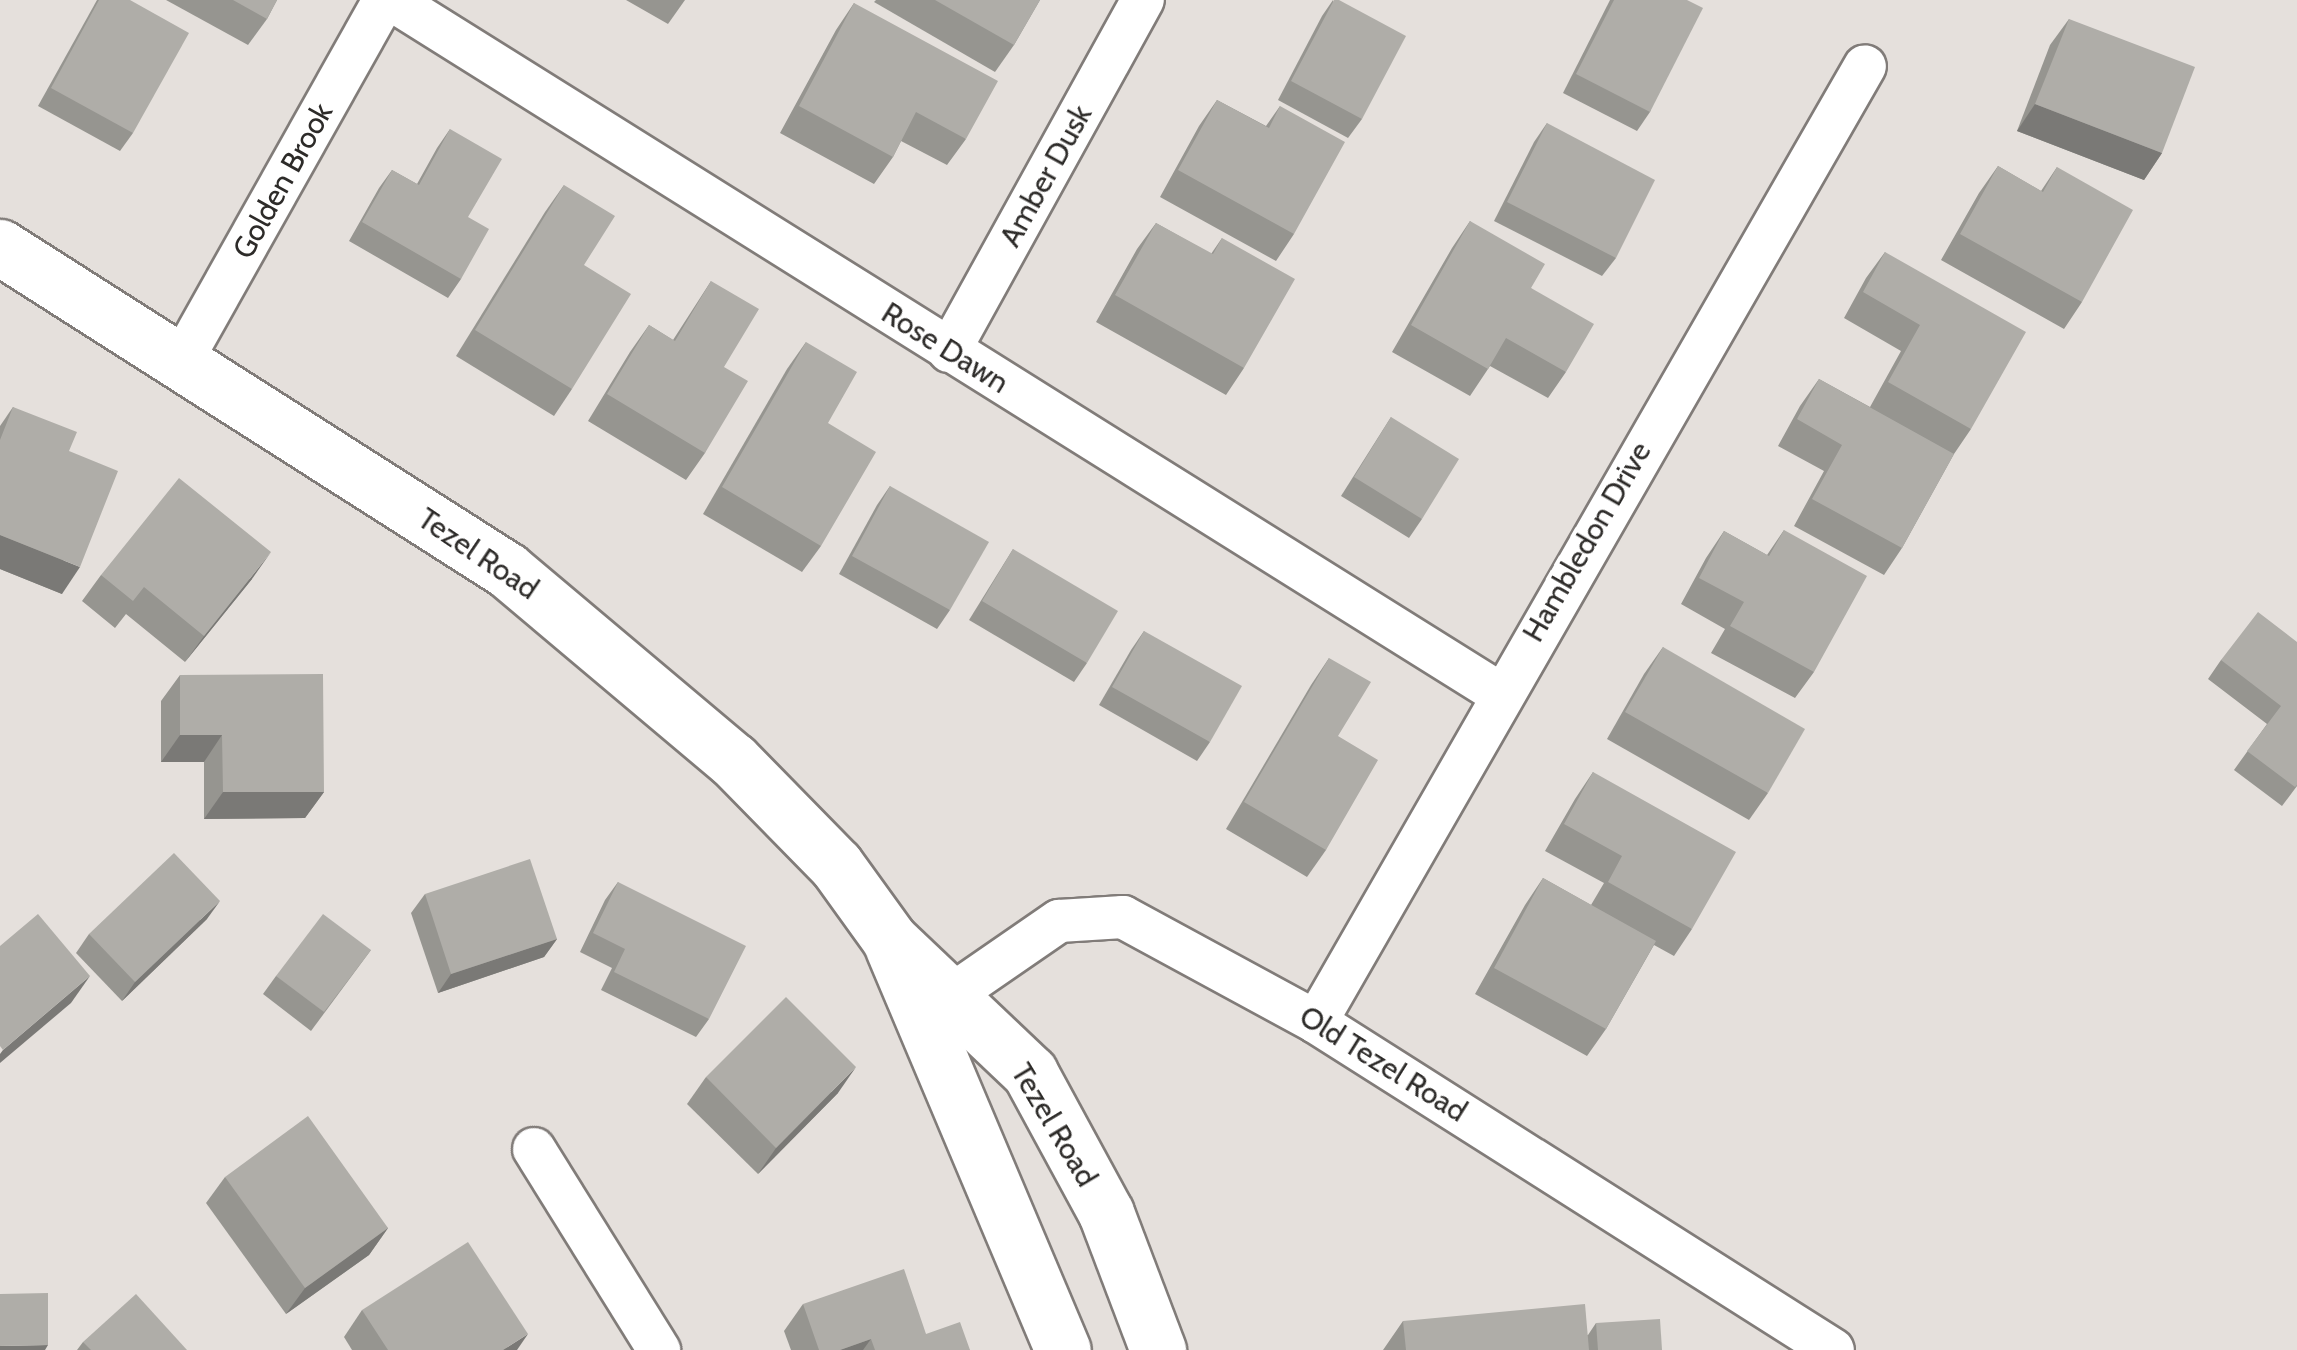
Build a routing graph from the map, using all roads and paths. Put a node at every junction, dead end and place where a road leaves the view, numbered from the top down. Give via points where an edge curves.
1 (384, 0) edge
2 (392, 0) edge
3 (1143, 0) edge
4 (1864, 66) dead end
5 (0, 247) edge
6 (949, 351) junction
7 (181, 362) junction
8 (1499, 694) junction
9 (937, 1006) junction
10 (1316, 1022) junction
11 (534, 1149) dead end
12 (659, 1350) edge
13 (1063, 1350) edge
14 (1158, 1350) edge
15 (1833, 1350) edge

1 - 7 street, Golden Brook
2 - 6 street, Rose Dawn
3 - 6 street, Amber Dusk
4 - 8 street, Hambledon Drive
5 - 7 main road, Tezel Road
6 - 8 street, Rose Dawn
7 - 9 main road, Tezel Road via 507,570 600,641 836,865
8 - 10 street, Hambledon Drive
9 - 10 street, Old Tezel Road via 1059,922 1124,917
9 - 13 main road, Tezel Road
9 - 14 main road, Tezel Road via 1030,1073 1106,1214
10 - 15 street, Old Tezel Road
11 - 12 street

